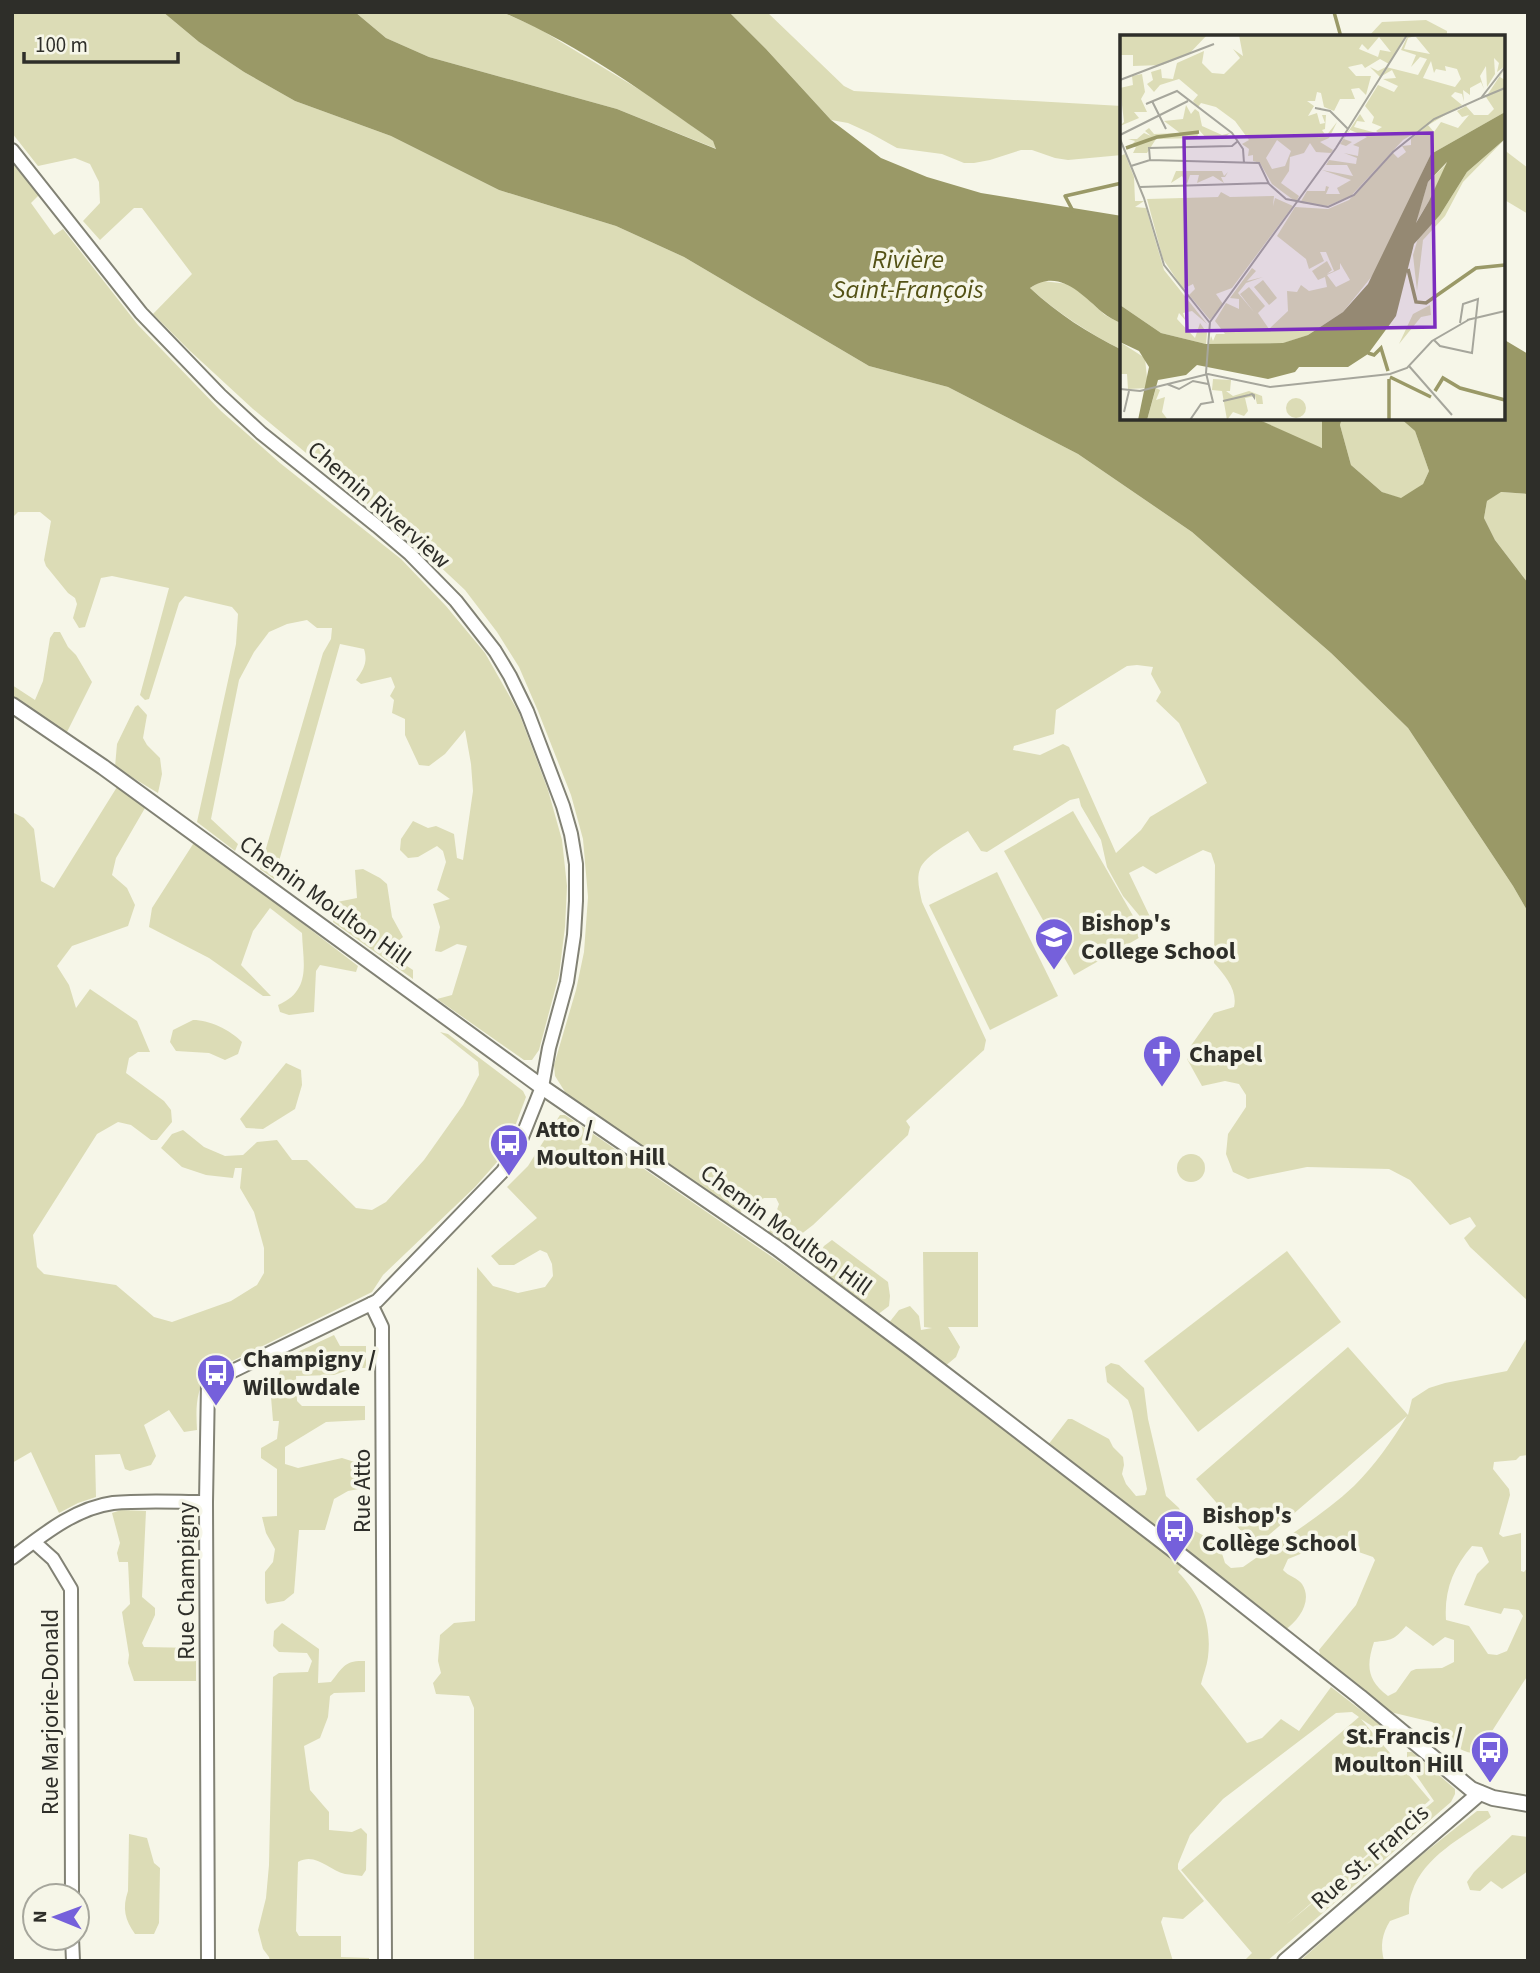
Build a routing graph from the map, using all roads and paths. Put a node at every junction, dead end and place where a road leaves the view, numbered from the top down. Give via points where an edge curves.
1 (12, 150) edge
2 (12, 705) edge
3 (541, 1087) junction
4 (371, 1304) junction
5 (206, 1502) junction
6 (34, 1542) junction
7 (12, 1558) edge
8 (1480, 1794) junction
9 (1528, 1804) edge
10 (72, 1882) edge
11 (208, 1961) edge
12 (385, 1961) edge
13 (1285, 1961) edge

1 - 3 street, Chemin Riverview via 133,303 194,368 261,433 410,554 456,601 510,676 564,806 576,864 574,935
2 - 3 street, Chemin Moulton Hill
3 - 4 street via 520,1142 503,1171
3 - 8 street, Chemin Moulton Hill via 777,1248 912,1349
4 - 5 street, Rue Champigny via 208,1382
4 - 12 street, Rue Atto via 382,1327
5 - 6 street via 95,1507
5 - 11 street, Rue Champigny
6 - 7 street
6 - 10 street, Rue Marjorie-Donald via 53,1559 71,1589
8 - 9 street
8 - 13 street, Rue St. Francis

